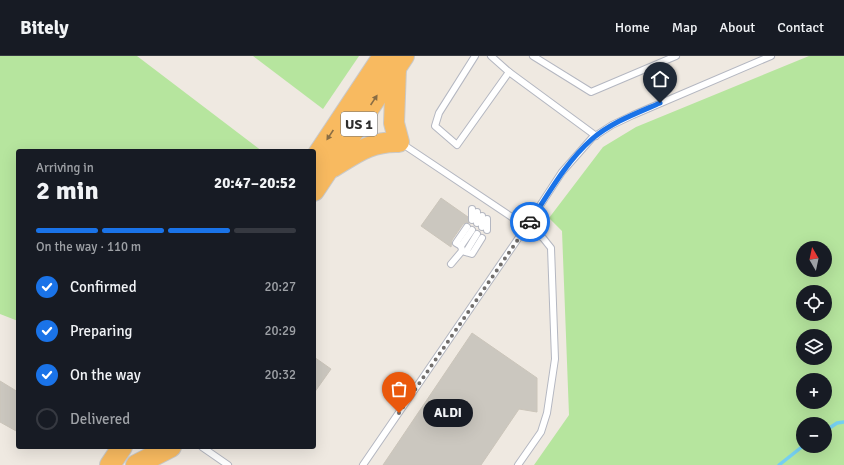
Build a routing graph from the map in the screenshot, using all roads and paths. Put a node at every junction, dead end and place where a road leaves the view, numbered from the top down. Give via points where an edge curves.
1 (475, 56) edge
2 (491, 56) edge
3 (533, 56) edge
4 (676, 56) edge
5 (771, 56) edge
6 (394, 60) edge
7 (508, 72) junction
8 (596, 136) junction
9 (399, 142) junction
10 (321, 165) edge
11 (316, 184) edge
12 (480, 214) joint
13 (526, 228) junction
14 (470, 229) dead end
15 (480, 236) dead end
16 (463, 250) junction
17 (451, 264) dead end
18 (121, 449) edge
19 (143, 449) edge
20 (167, 449) edge
21 (205, 449) edge
22 (110, 465) edge
23 (132, 465) edge
24 (136, 465) edge
25 (228, 465) edge
26 (363, 465) edge
27 (518, 465) edge

1 - 7 lane via 439,113 435,126 458,145
2 - 7 lane
3 - 4 lane via 591,92
5 - 8 lane via 633,114
6 - 9 highway via 394,123
6 - 10 highway, US 1
7 - 8 lane
8 - 13 lane via 562,172
9 - 10 highway via 369,146
9 - 13 lane
10 - 11 highway, US 1
12 - 12 lane via 480,225
13 - 26 lane
13 - 27 lane via 543,238 551,248 555,359 547,413 541,432
14 - 16 lane
15 - 16 lane via 472,254
16 - 17 lane
18 - 22 highway
19 - 23 highway
20 - 24 highway
21 - 25 lane

